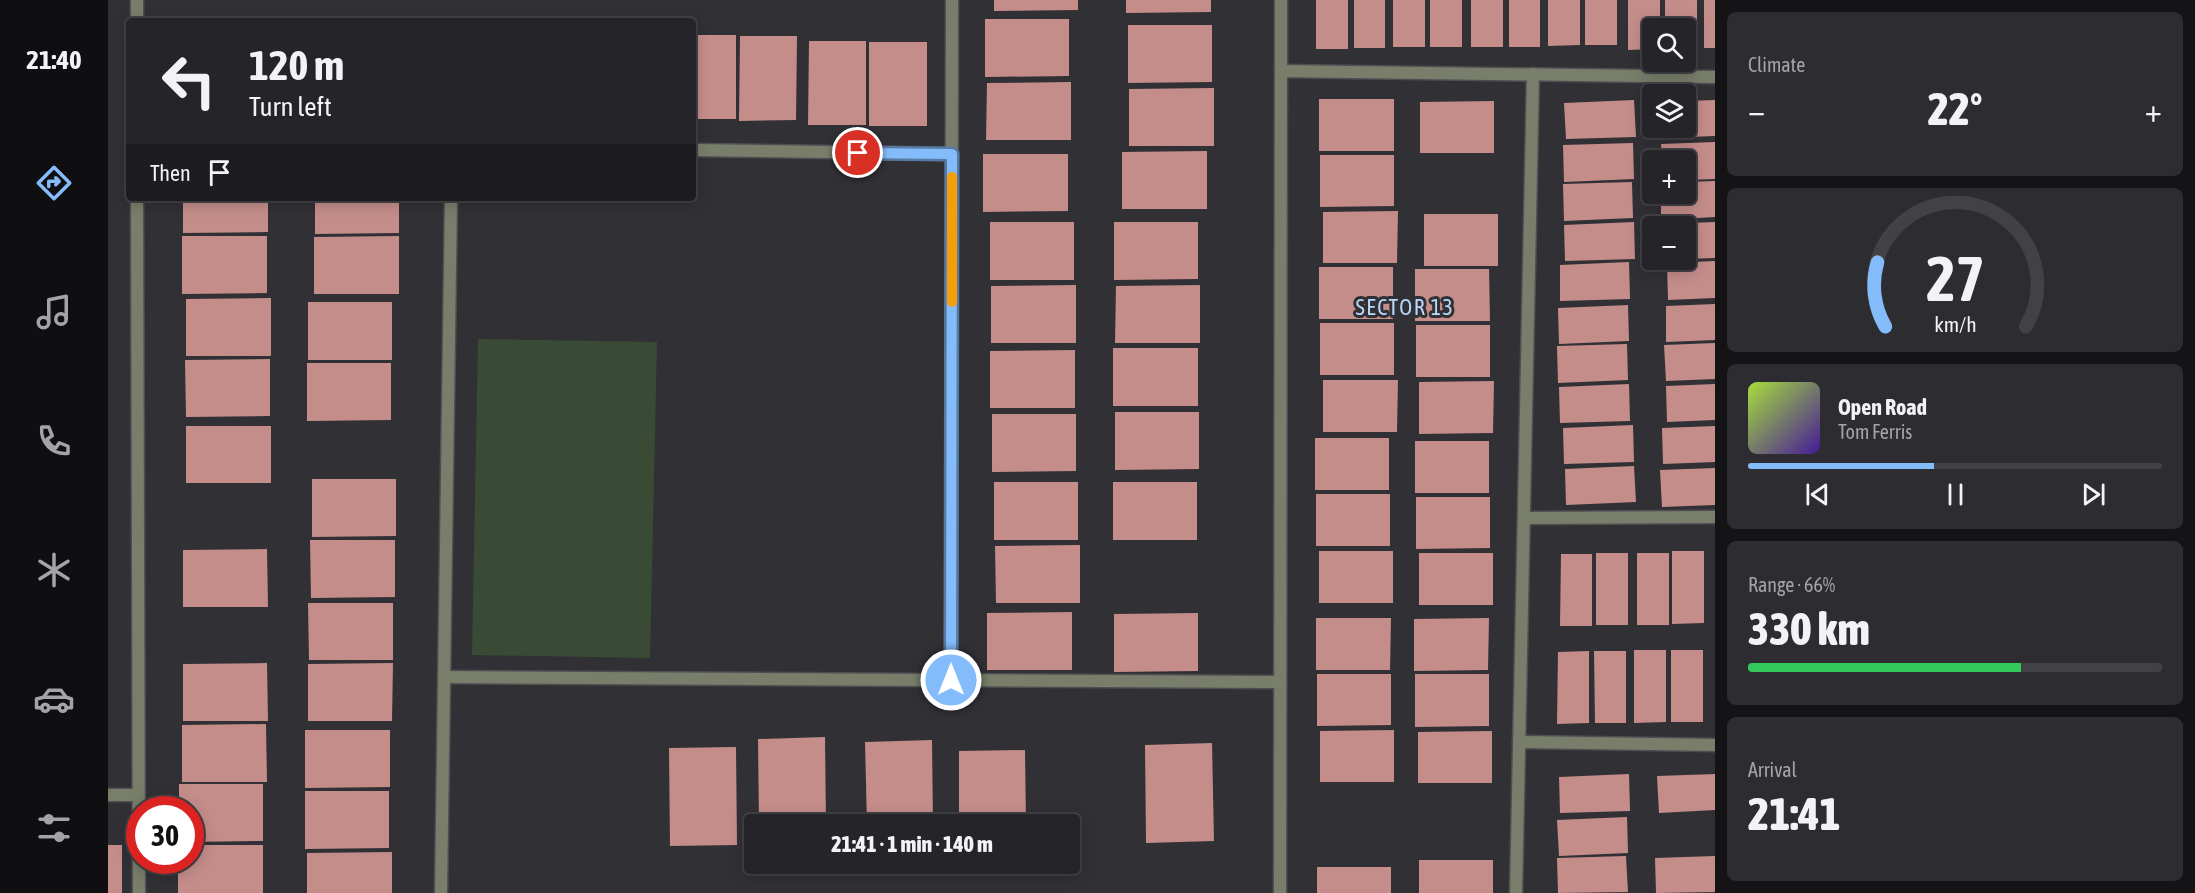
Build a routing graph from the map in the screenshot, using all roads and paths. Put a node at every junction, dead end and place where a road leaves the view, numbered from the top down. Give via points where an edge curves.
1 (137, 0) edge
2 (952, 0) edge
3 (1281, 0) edge
4 (137, 18) edge
5 (1281, 71) junction
6 (1533, 74) junction
7 (1715, 77) edge
8 (696, 150) edge
9 (952, 154) junction
10 (137, 201) edge
11 (451, 201) edge
12 (1715, 517) edge
13 (1524, 518) junction
14 (444, 677) junction
15 (951, 680) junction
16 (1280, 682) junction
17 (1519, 742) junction
18 (1715, 745) edge
19 (108, 795) edge
20 (138, 795) junction
21 (139, 893) edge
22 (441, 893) edge
23 (1280, 893) edge
24 (1516, 893) edge

1 - 4 street
2 - 9 street
3 - 5 street
5 - 6 street
5 - 16 street
6 - 7 street
6 - 13 street
8 - 9 street
9 - 15 street
10 - 20 street
11 - 14 street
12 - 13 street
13 - 17 street
14 - 15 street
14 - 22 street
15 - 16 street
16 - 23 street
17 - 18 street
17 - 24 street
19 - 20 street
20 - 21 street

